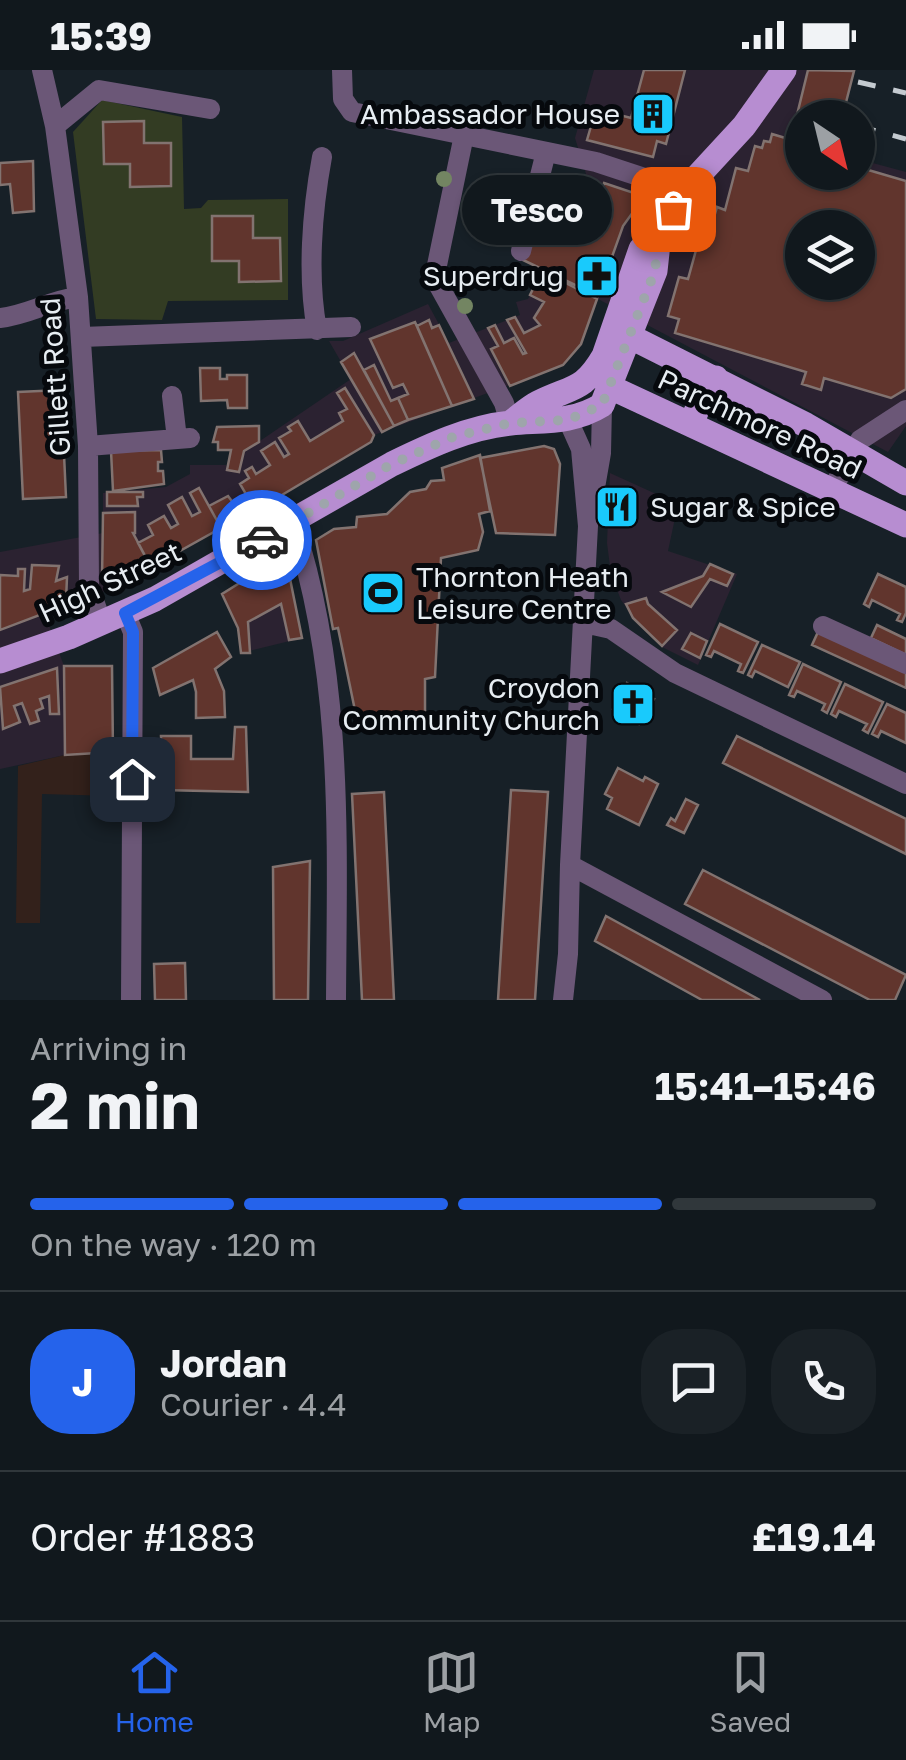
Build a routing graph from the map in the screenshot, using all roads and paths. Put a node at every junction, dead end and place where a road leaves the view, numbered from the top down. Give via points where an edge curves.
1 (42, 70) edge
2 (342, 70) edge
3 (784, 70) edge
4 (210, 110) dead end
5 (55, 126) junction
6 (464, 136) junction
7 (546, 152) junction
8 (322, 157) dead end
9 (684, 191) junction
10 (521, 252) dead end
11 (78, 297) junction
12 (0, 318) edge
13 (351, 328) dead end
14 (317, 330) junction
15 (621, 332) junction
16 (82, 337) junction
17 (716, 378) junction
18 (603, 386) junction
19 (172, 396) dead end
20 (906, 410) edge
21 (568, 420) junction
22 (510, 423) junction
23 (691, 424) junction
24 (88, 446) junction
25 (854, 452) junction
26 (906, 483) edge
27 (831, 490) junction
28 (293, 522) junction
29 (906, 525) edge
30 (588, 526) junction
31 (113, 618) junction
32 (584, 623) junction
33 (823, 626) dead end
34 (0, 661) edge
35 (906, 664) edge
36 (905, 781) edge
37 (570, 864) junction
38 (131, 1000) edge
39 (336, 1000) edge
40 (564, 1000) edge
41 (822, 1000) edge

1 - 5 street, Gillett Road
2 - 6 street via 343,99 352,112
3 - 9 main road
4 - 5 street via 100,90
5 - 11 street, Gillett Road
6 - 7 street
6 - 22 street via 436,270
7 - 9 street
7 - 10 street
8 - 14 street via 314,198
9 - 15 main road via 659,234 640,249
11 - 12 street
11 - 16 street, Gillett Road
13 - 14 street
14 - 16 street
15 - 17 main road, Parchmore Road
15 - 18 main road
16 - 24 street, Gillett Road
17 - 23 main road
17 - 25 main road, Parchmore Road
18 - 21 main road, High Street
18 - 22 main road, High Street via 539,403
18 - 23 main road, Parchmore Road
18 - 30 street
19 - 24 street via 183,439
20 - 25 street via 864,436
21 - 22 main road, High Street
21 - 30 street via 581,449
22 - 28 main road, High Street via 428,447
23 - 27 main road, Parchmore Road
24 - 31 street, Gillett Road via 89,586
25 - 26 main road, Parchmore Road
25 - 27 street
27 - 29 main road, Parchmore Road
28 - 31 main road, High Street
28 - 39 street via 308,574 334,738
30 - 32 street
31 - 34 main road, High Street
31 - 38 street, Gillett Road via 133,632
32 - 36 street via 611,629 675,673
32 - 37 street
33 - 35 street
37 - 40 street
37 - 41 street

